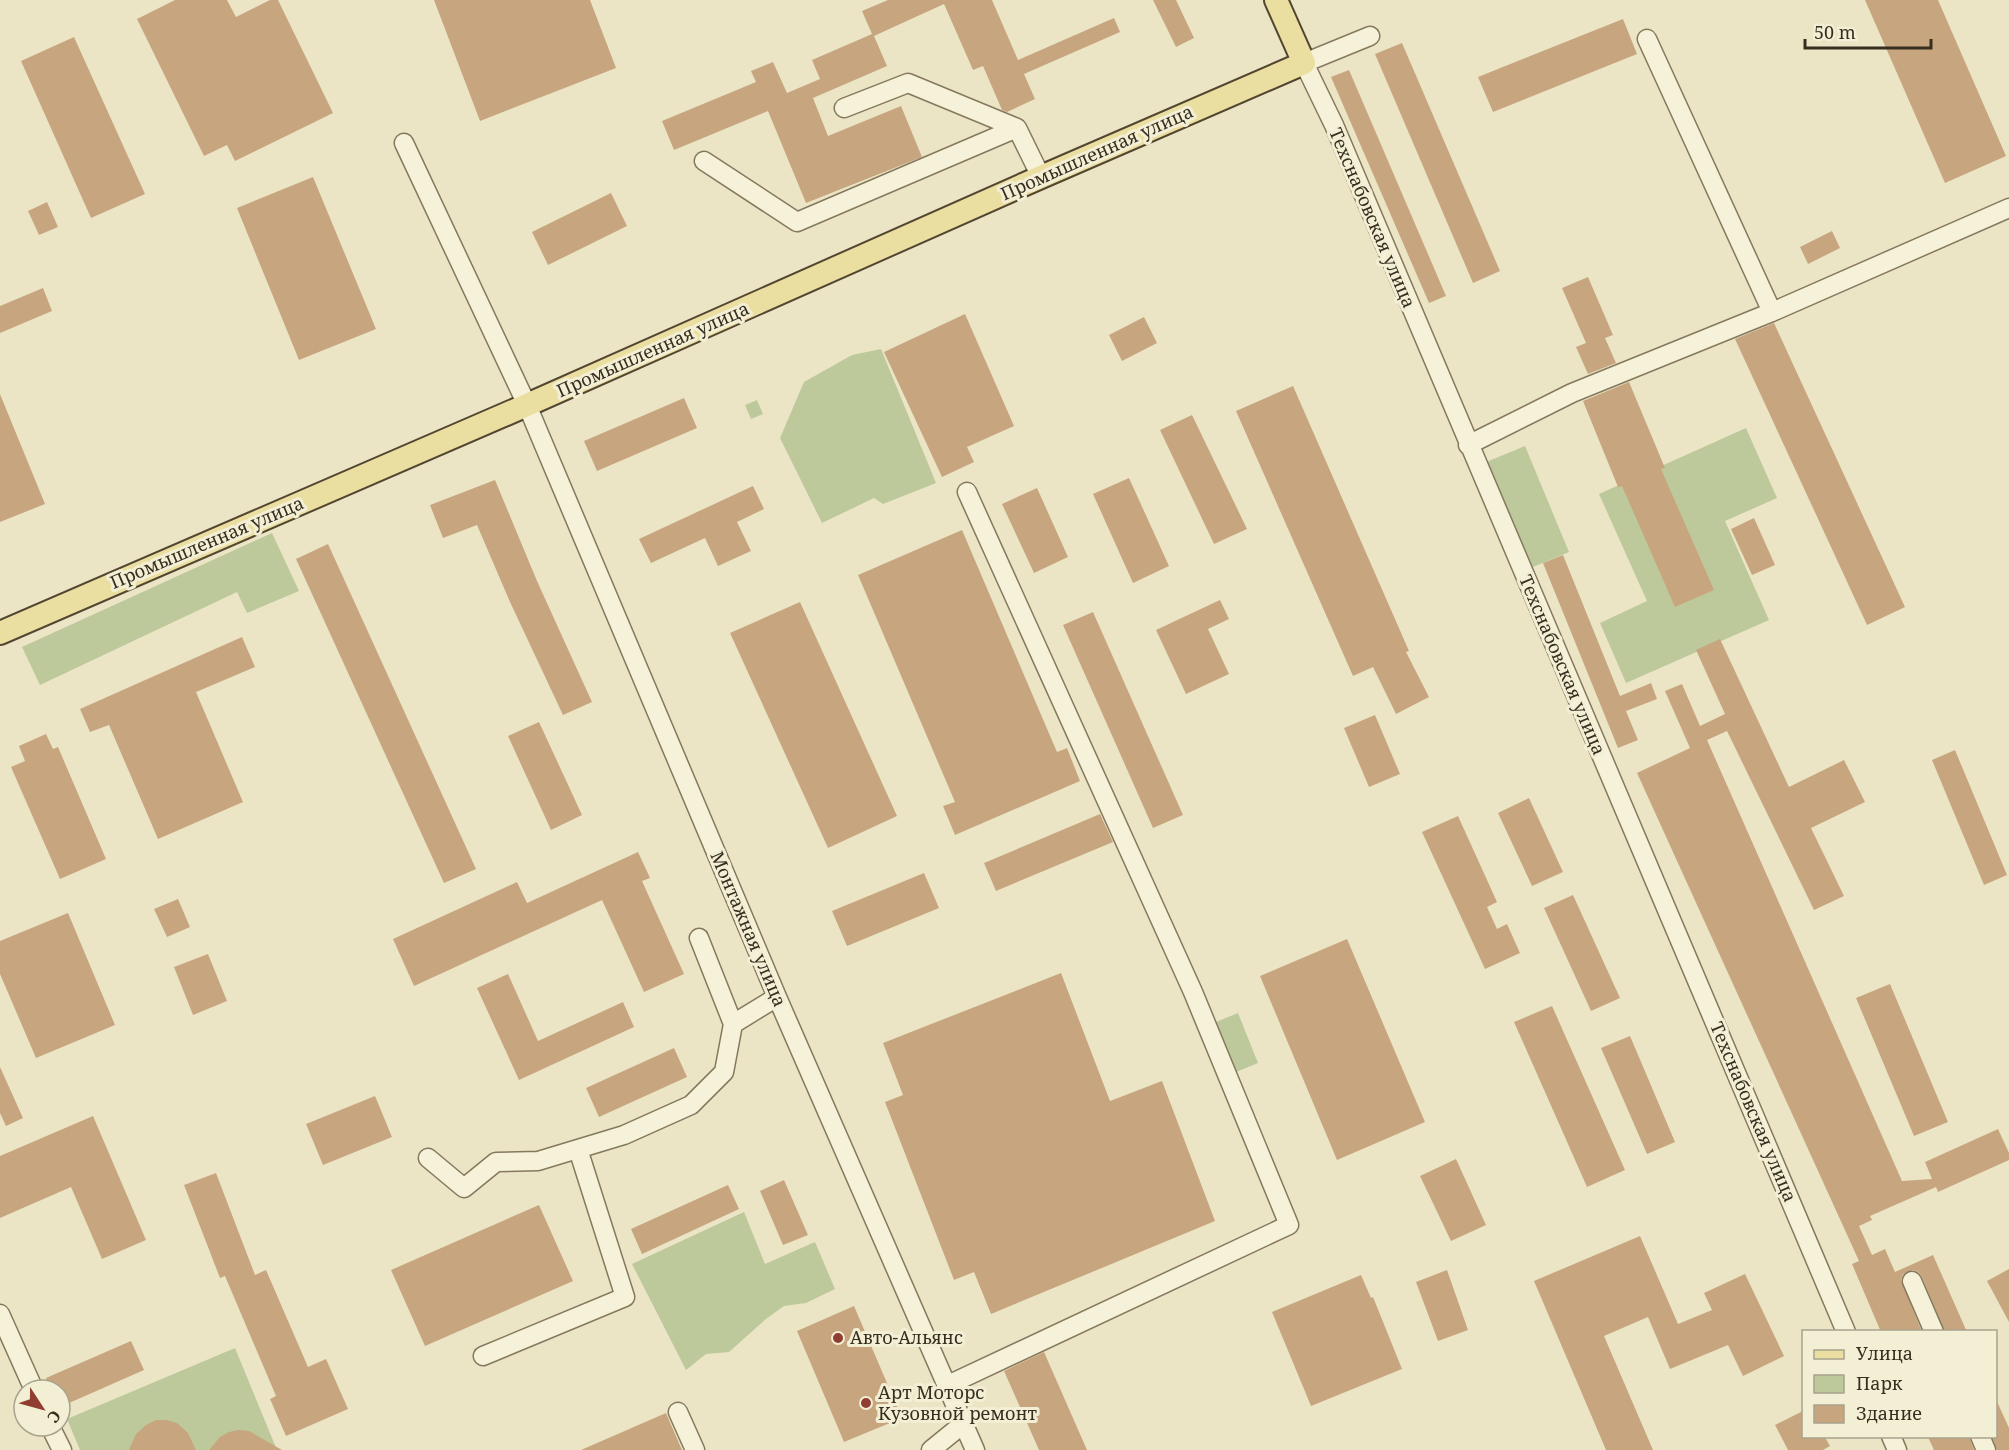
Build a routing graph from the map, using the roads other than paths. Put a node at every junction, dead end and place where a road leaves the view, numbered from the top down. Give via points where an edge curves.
1 (1276, 0) edge
2 (1370, 36) dead end
3 (1647, 39) dead end
4 (1304, 63) junction
5 (844, 108) dead end
6 (1017, 128) junction
7 (404, 143) dead end
8 (704, 161) dead end
9 (1041, 177) junction
10 (2009, 208) edge
11 (1772, 312) junction
12 (527, 405) junction
13 (1468, 445) junction
14 (968, 492) dead end
15 (0, 633) edge
16 (699, 938) dead end
17 (777, 997) junction
18 (733, 1024) junction
19 (578, 1149) junction
20 (428, 1158) dead end
21 (1912, 1281) dead end
22 (0, 1314) edge
23 (1845, 1330) edge
24 (1933, 1330) edge
25 (483, 1356) dead end
26 (29, 1378) edge
27 (948, 1385) junction
28 (678, 1412) dead end
29 (963, 1424) junction
30 (695, 1450) edge
31 (931, 1450) edge
32 (975, 1450) edge

1 - 4 main road, Техснабовская улица
2 - 4 street
3 - 11 street
4 - 9 main road, Промышленная улица
4 - 13 street, Техснабовская улица via 1334,125
5 - 6 street via 908,83
6 - 8 street via 797,222
6 - 9 street
7 - 12 street, Монтажная улица
9 - 12 main road, Промышленная улица
10 - 11 street
11 - 13 street via 1572,393
12 - 15 main road, Промышленная улица
12 - 17 street, Монтажная улица
13 - 23 street, Техснабовская улица
14 - 27 street via 1192,992 1290,1225
16 - 18 street
17 - 18 street
17 - 27 street, Монтажная улица
18 - 19 street via 724,1072 691,1106 624,1135
19 - 20 street via 538,1161 496,1162 464,1188
19 - 25 street via 626,1297
21 - 24 street
22 - 26 street
27 - 29 street, Монтажная улица
28 - 30 street
29 - 31 street
29 - 32 street, Монтажная улица

